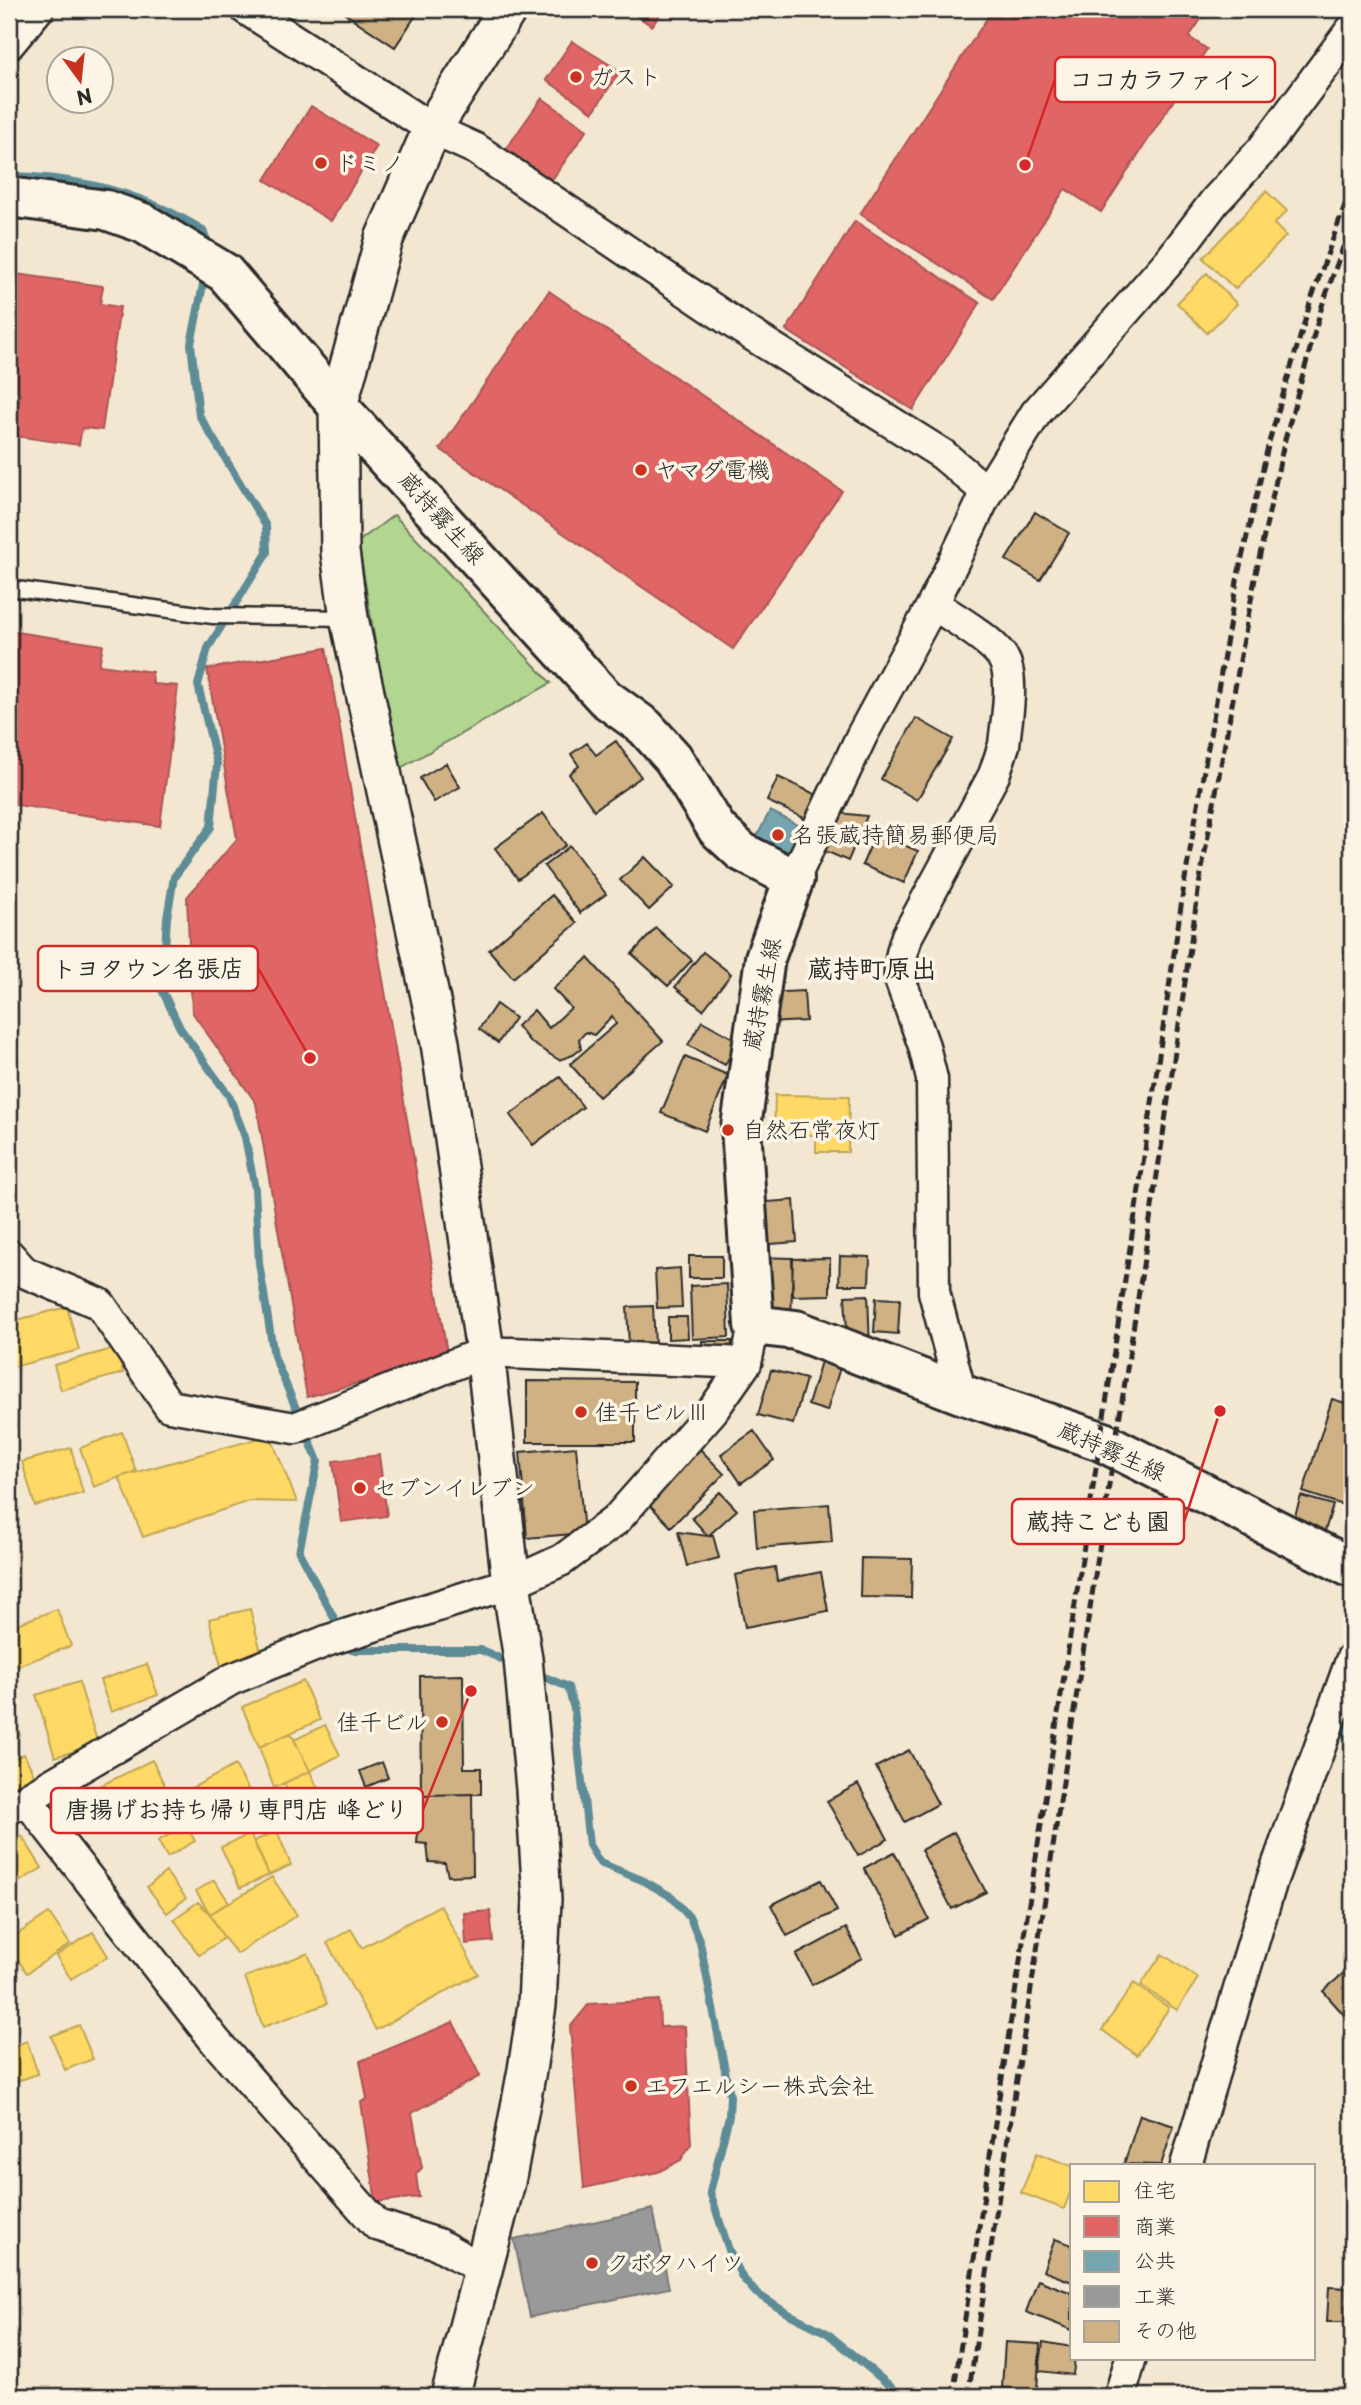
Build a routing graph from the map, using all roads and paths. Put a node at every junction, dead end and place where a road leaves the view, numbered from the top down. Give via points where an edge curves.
1 (38, 9) edge
2 (246, 9) edge
3 (508, 9) edge
4 (1352, 29) edge
5 (9, 44) edge
6 (432, 129) junction
7 (9, 197) edge
8 (338, 406) junction
9 (987, 492) junction
10 (9, 588) edge
11 (933, 604) junction
12 (349, 618) junction
13 (794, 879) junction
14 (9, 1255) edge
15 (754, 1325) junction
16 (485, 1352) junction
17 (746, 1363) junction
18 (961, 1394) junction
19 (1352, 1568) edge
20 (511, 1583) junction
21 (1352, 1658) edge
22 (17, 1804) edge
23 (1186, 2164) edge
24 (484, 2270) junction
25 (450, 2396) edge

1 - 5 street
2 - 6 street
3 - 6 street
4 - 9 street via 1262,150 1036,413
6 - 8 street via 384,239
6 - 9 street via 476,149 741,328 942,454
7 - 8 main road, 蔵持霧生線 via 106,210 143,223 185,247 225,273
8 - 12 street via 340,552
8 - 13 main road, 蔵持霧生線 via 605,698 645,727 673,758 717,829 742,852
9 - 11 street
10 - 12 lane via 213,616
11 - 13 street via 862,735
11 - 18 street via 1002,655 1008,675 1001,755 907,936 899,968 932,1079 934,1292
12 - 16 street via 440,1043
13 - 15 main road, 蔵持霧生線 via 765,958 741,1127
14 - 16 street via 24,1272 100,1304 169,1406 308,1423
15 - 17 street
15 - 18 main road, 蔵持霧生線 via 796,1330
16 - 17 street
16 - 20 street
17 - 20 street via 713,1410 616,1520 562,1560
18 - 19 main road, 蔵持霧生線 via 1101,1441
20 - 22 street via 340,1636 232,1679
20 - 24 street via 528,1706 542,1899 537,2005 506,2182
21 - 23 street via 1272,1880
22 - 24 street via 377,2225 438,2244
24 - 25 street

